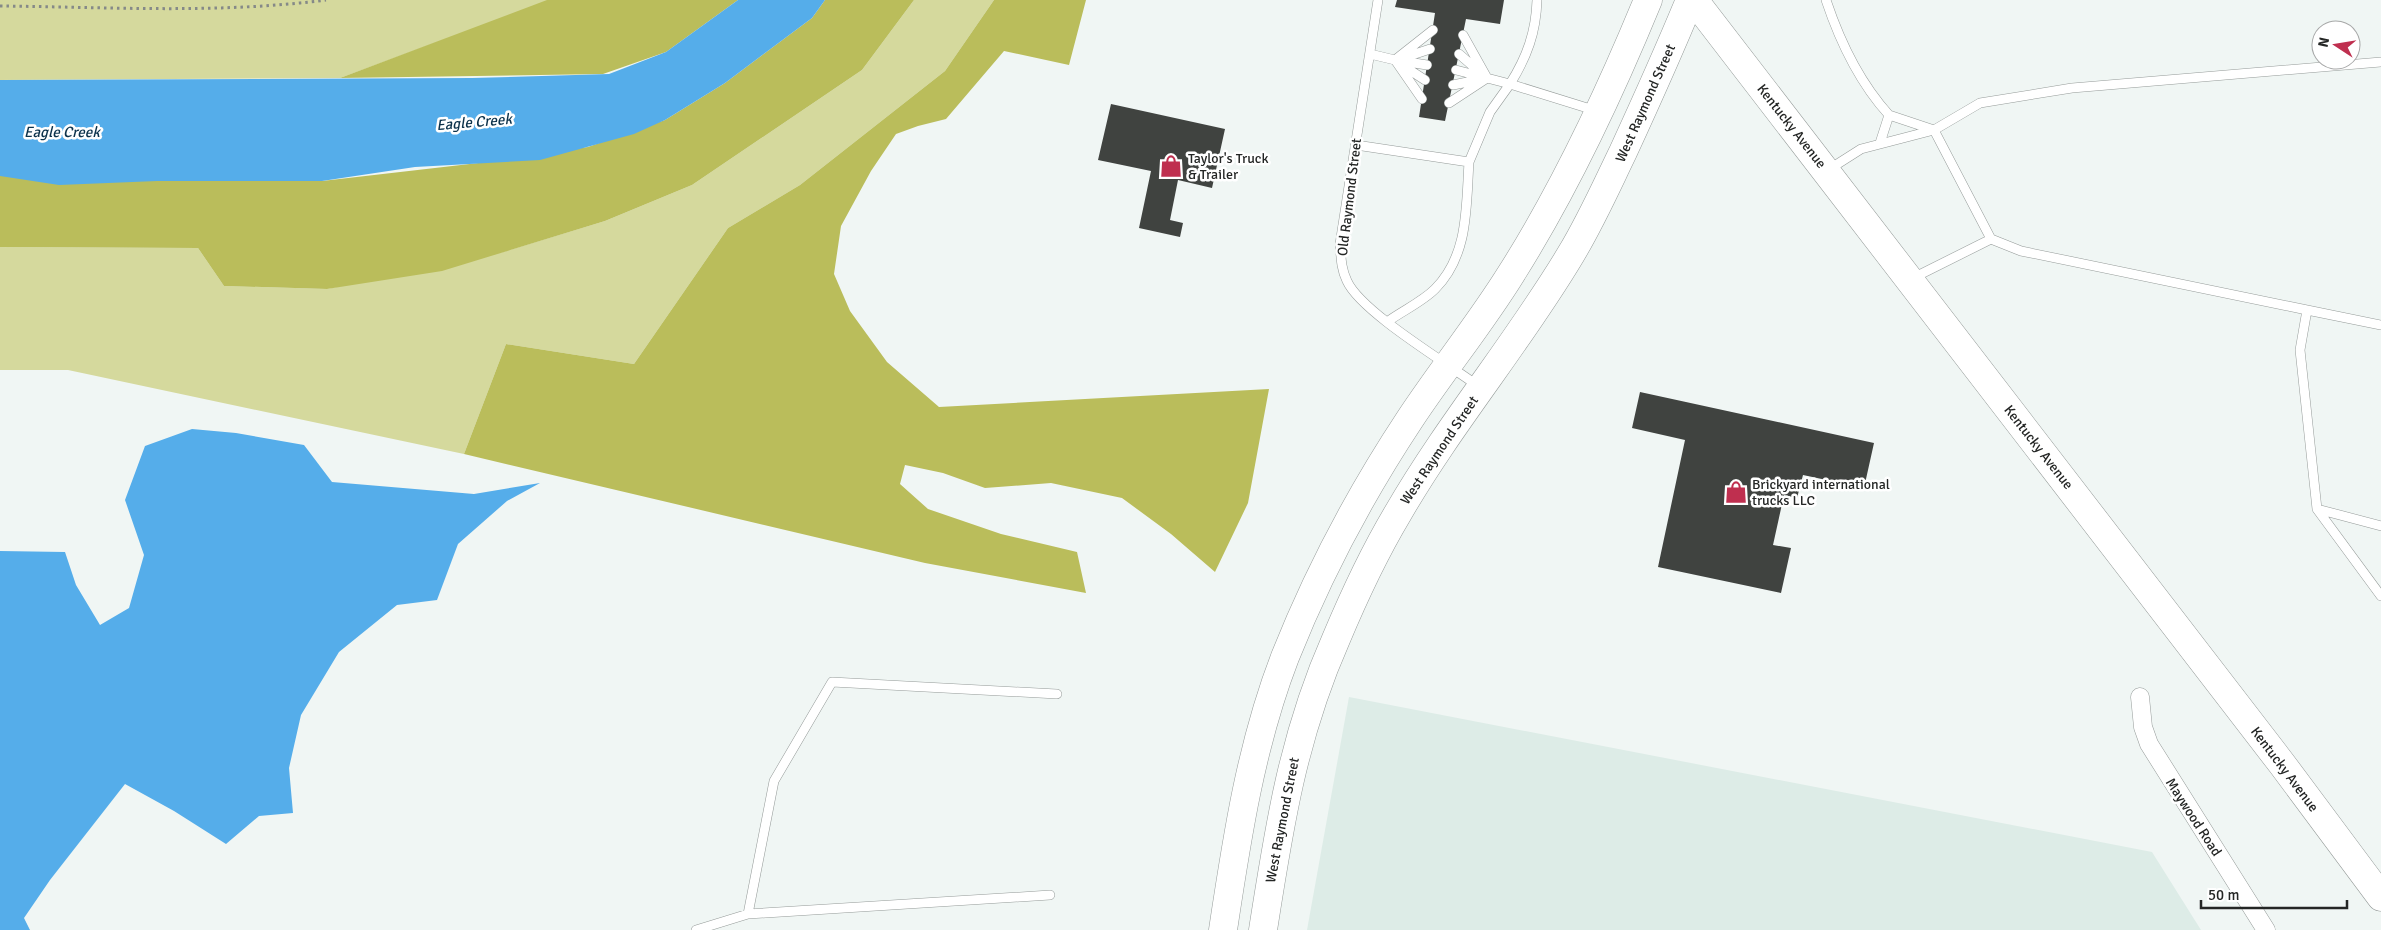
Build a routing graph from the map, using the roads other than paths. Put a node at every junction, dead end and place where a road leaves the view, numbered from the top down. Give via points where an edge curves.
1 (1378, 0) edge
2 (1537, 0) edge
3 (1648, 0) edge
4 (1690, 0) edge
5 (1694, 0) edge
6 (1826, 0) edge
7 (1433, 30) dead end
8 (1463, 35) dead end
9 (1430, 49) dead end
10 (1370, 54) junction
11 (1459, 54) dead end
12 (1394, 60) junction
13 (2381, 62) edge
14 (1427, 65) dead end
15 (1456, 70) dead end
16 (1487, 78) junction
17 (1425, 80) dead end
18 (1510, 84) junction
19 (1453, 85) dead end
20 (1422, 99) dead end
21 (1449, 104) dead end
22 (1600, 112) junction
23 (1889, 115) junction
24 (1934, 130) junction
25 (1880, 143) junction
26 (1356, 145) junction
27 (1469, 162) junction
28 (1826, 171) junction
29 (1991, 239) junction
30 (1910, 279) junction
31 (2306, 310) junction
32 (1387, 322) junction
33 (2381, 325) edge
34 (1449, 364) junction
35 (1481, 388) junction
36 (2317, 509) junction
37 (2381, 526) edge
38 (2381, 596) edge
39 (1056, 694) dead end
40 (2140, 697) dead end
41 (1050, 895) dead end
42 (2381, 897) edge
43 (748, 914) junction
44 (696, 930) edge
45 (1223, 930) edge
46 (1263, 930) edge
47 (2266, 930) edge

1 - 10 lane, Old Raymond Street
2 - 18 lane via 1530,47
3 - 22 main road
4 - 35 main road, West Raymond Street via 1592,217 1554,281
5 - 28 main road, Kentucky Avenue
6 - 23 lane via 1838,36 1872,96
7 - 12 lane
8 - 16 lane
9 - 12 lane
10 - 12 lane
10 - 26 lane, Old Raymond Street
11 - 16 lane
12 - 14 lane
12 - 17 lane
12 - 20 lane
13 - 24 lane via 2072,88 1980,103
15 - 16 lane
16 - 18 lane
16 - 19 lane
16 - 21 lane
18 - 22 lane
18 - 27 lane via 1490,112
22 - 34 main road via 1542,224
23 - 24 lane
23 - 25 lane
24 - 25 lane
24 - 29 lane
25 - 28 lane via 1861,148
26 - 27 lane
26 - 32 lane, Old Raymond Street via 1340,244 1341,262 1346,279 1358,298
27 - 32 lane via 1464,237 1454,263 1435,289
28 - 30 main road, Kentucky Avenue
29 - 30 lane
29 - 31 lane via 2020,251
30 - 42 main road, Kentucky Avenue
31 - 33 lane
31 - 36 lane via 2300,350
32 - 34 lane, Old Raymond Street
34 - 35 lane, Old Raymond Street
34 - 45 main road via 1410,419 1352,516 1285,658 1251,769 1238,827
35 - 46 main road, West Raymond Street via 1398,513 1335,640 1310,704 1290,770
36 - 37 lane
36 - 38 lane
39 - 43 lane via 832,682 774,781
40 - 47 street, Maywood Road via 2148,744
41 - 43 lane
43 - 44 lane

